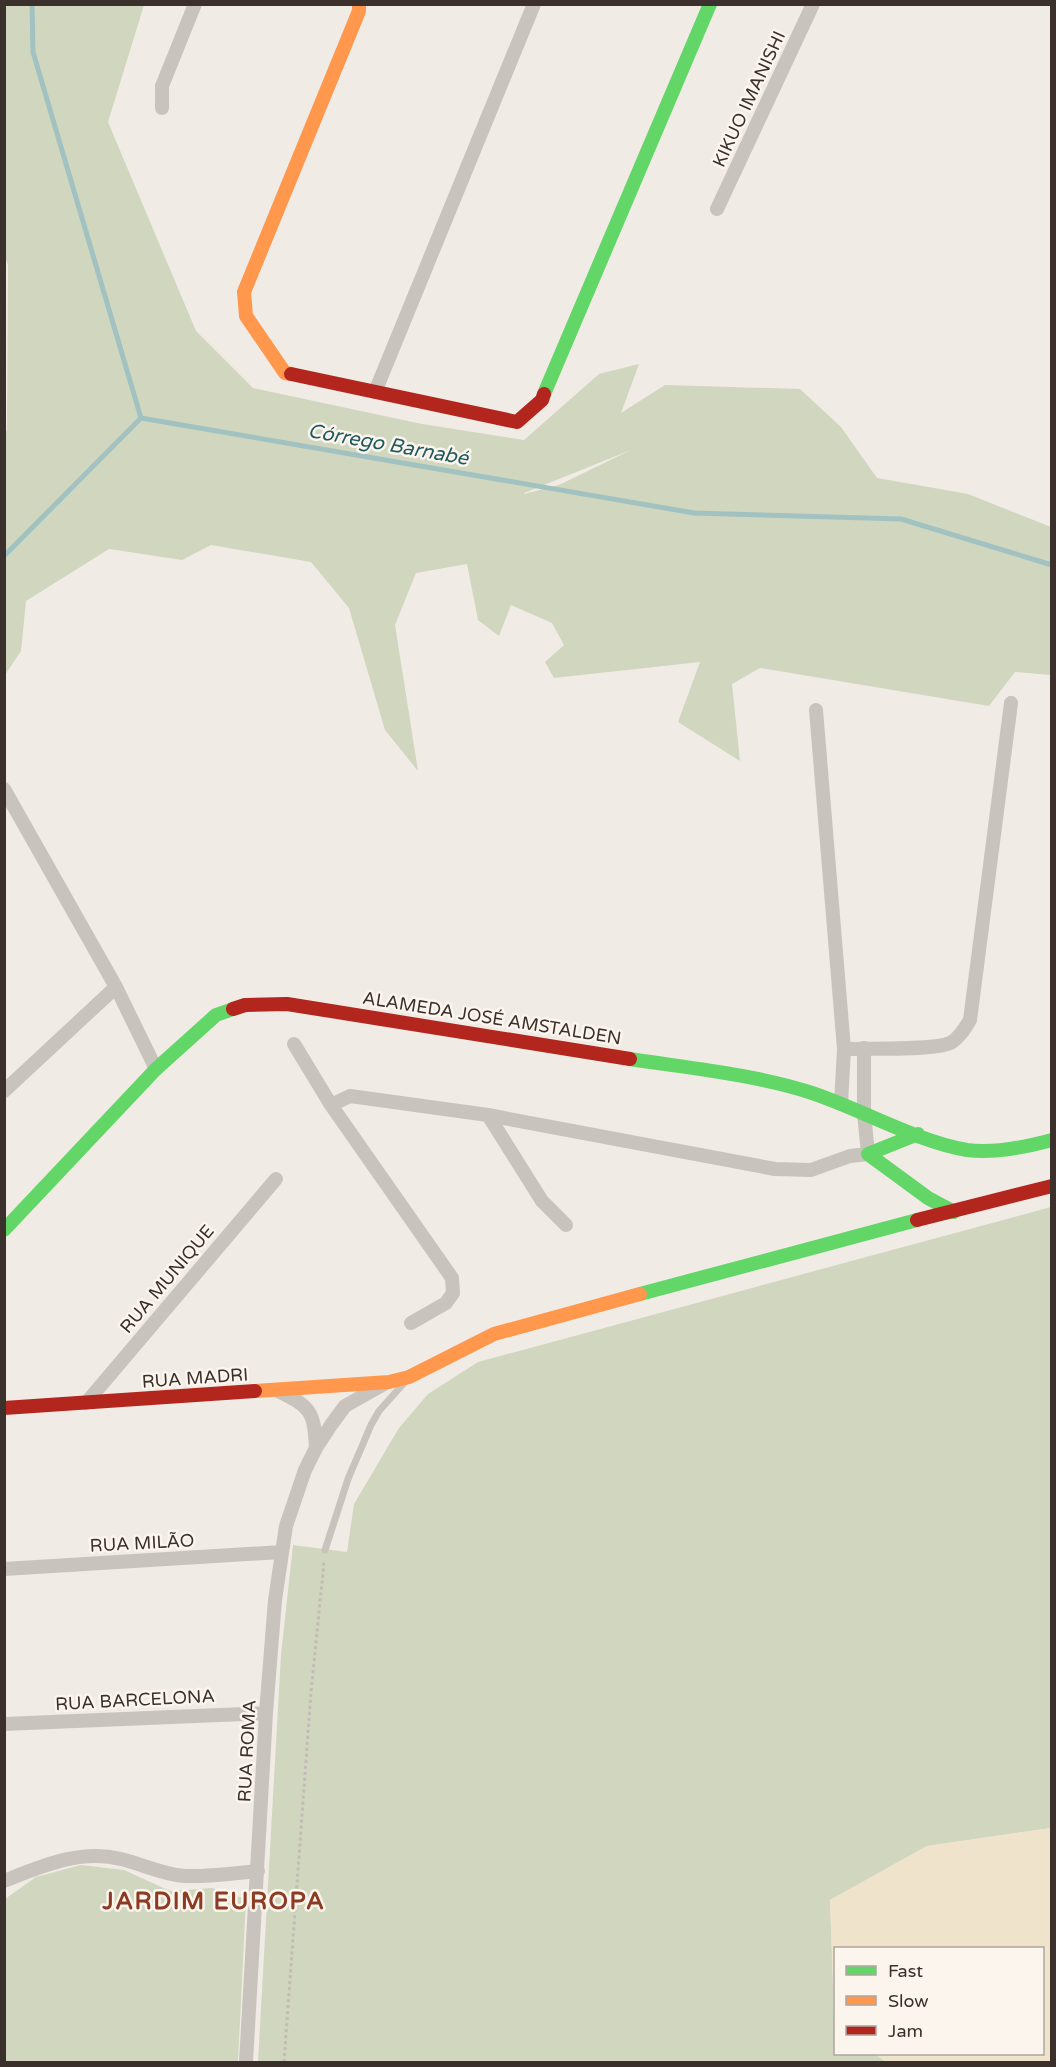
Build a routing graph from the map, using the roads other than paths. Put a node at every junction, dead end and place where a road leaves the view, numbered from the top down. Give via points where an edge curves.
1 (195, 4) edge
2 (359, 4) edge
3 (534, 4) edge
4 (710, 4) edge
5 (813, 4) edge
6 (162, 108) dead end
7 (717, 209) dead end
8 (375, 392) junction
9 (1011, 703) dead end
10 (816, 710) dead end
11 (4, 789) edge
12 (116, 987) junction
13 (294, 1044) dead end
14 (864, 1048) junction
15 (844, 1049) junction
16 (156, 1069) junction
17 (4, 1091) edge
18 (841, 1104) junction
19 (332, 1105) junction
20 (864, 1113) junction
21 (488, 1115) junction
22 (918, 1134) junction
23 (1052, 1140) edge
24 (868, 1154) junction
25 (276, 1179) dead end
26 (1052, 1186) edge
27 (954, 1212) junction
28 (566, 1225) dead end
29 (4, 1230) edge
30 (411, 1323) dead end
31 (409, 1377) junction
32 (389, 1382) junction
33 (276, 1390) junction
34 (86, 1403) junction
35 (4, 1408) edge
36 (316, 1448) junction
37 (325, 1550) road end
38 (281, 1552) junction
39 (4, 1569) edge
40 (266, 1713) junction
41 (4, 1724) edge
42 (258, 1871) junction
43 (4, 1881) edge
44 (246, 2062) edge

1 - 6 street via 162,86
2 - 8 street via 244,292 246,316 285,373
3 - 8 street
4 - 8 street via 542,400 517,422
5 - 7 street, KIKUO IMANISHI
9 - 14 street via 970,1020 950,1043 920,1048
10 - 15 street
11 - 12 street
12 - 16 street
12 - 17 street
13 - 19 street
14 - 15 street
14 - 20 street
15 - 18 street
16 - 18 street, ALAMEDA JOSÉ AMSTALDEN via 216,1015 245,1005 287,1004 733,1075
16 - 29 street, ALAMEDA JOSÉ AMSTALDEN
18 - 20 street, ALAMEDA JOSÉ AMSTALDEN
19 - 21 street via 350,1096
19 - 30 street via 452,1278 453,1293 446,1303
20 - 22 street, ALAMEDA JOSÉ AMSTALDEN
20 - 24 street
21 - 24 street via 775,1169 811,1170
21 - 28 street via 542,1201
22 - 23 street, ALAMEDA JOSÉ AMSTALDEN via 968,1150 1017,1149
22 - 24 street
24 - 27 street
25 - 34 street, RUA MUNIQUE
26 - 27 street
27 - 31 street via 494,1334
31 - 32 street
31 - 37 lane via 371,1425
32 - 33 street, RUA MADRI
32 - 36 street, RUA ROMA via 345,1406
33 - 34 street, RUA MADRI
33 - 36 street via 309,1410 315,1426
34 - 35 street, RUA MADRI
36 - 38 street, RUA ROMA via 294,1499
38 - 39 street, RUA MILÃO
38 - 40 street, RUA ROMA
40 - 41 street, RUA BARCELONA
40 - 42 street, RUA ROMA
42 - 43 street via 183,1876 120,1858 87,1856 58,1860
42 - 44 street, RUA ROMA

